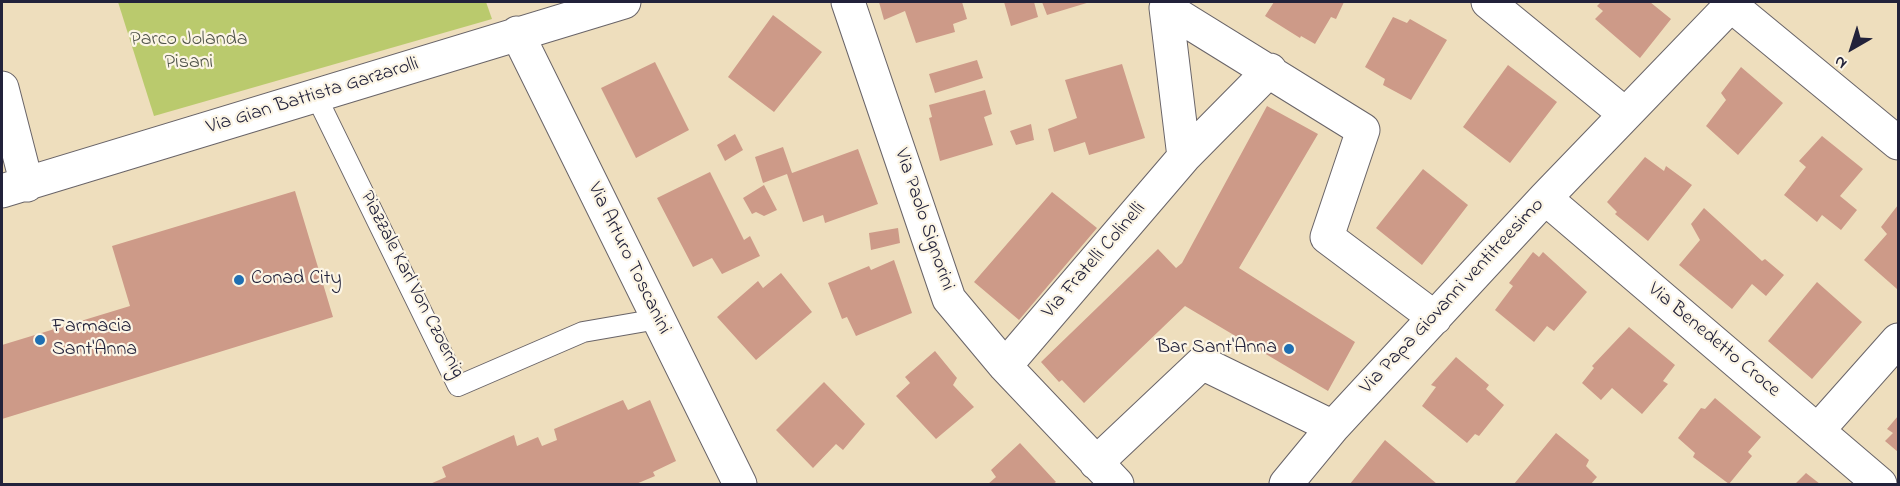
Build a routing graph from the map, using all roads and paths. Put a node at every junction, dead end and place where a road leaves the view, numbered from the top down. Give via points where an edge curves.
1 (624, 2) edge
2 (848, 2) edge
3 (1488, 2) edge
4 (1729, 3) edge
5 (517, 33) junction
6 (1270, 70) junction
7 (2, 88) edge
8 (316, 96) junction
9 (1625, 114) junction
10 (1896, 140) edge
11 (1184, 157) junction
12 (14, 188) edge
13 (1545, 198) junction
14 (1435, 318) junction
15 (658, 319) junction
16 (1899, 340) edge
17 (1005, 366) junction
18 (1333, 427) junction
19 (1818, 430) junction
20 (1107, 474) edge
21 (740, 484) edge
22 (1288, 484) edge
23 (1880, 484) edge

1 - 5 street, Via Gian Battista Garzarolli
2 - 17 street, Via Paolo Signorini via 949,299
3 - 9 street
4 - 9 street, Via Papa Giovanni ventitreesimo
4 - 10 street
5 - 8 street, Via Gian Battista Garzarolli
5 - 15 street, Via Arturo Toscanini
6 - 11 street, Via Fratelli Colinelli
6 - 11 street via 1166,8
6 - 14 street via 1363,130 1327,237
7 - 12 street
8 - 12 street, Via Gian Battista Garzarolli
8 - 15 lane, Piazzale Karl Von Czoernig via 458,386 583,332
9 - 13 street, Via Papa Giovanni ventitreesimo
11 - 17 street, Via Fratelli Colinelli
13 - 14 street, Via Papa Giovanni ventitreesimo
13 - 19 street, Via Benedetto Croce
14 - 18 street, Via Papa Giovanni ventitreesimo
15 - 21 street, Via Arturo Toscanini
16 - 19 street
17 - 20 street, Via Paolo Signorini
18 - 20 street, Via Paolo Signorini via 1202,363
18 - 22 street, Via Papa Giovanni ventitreesimo
19 - 23 street, Via Benedetto Croce

